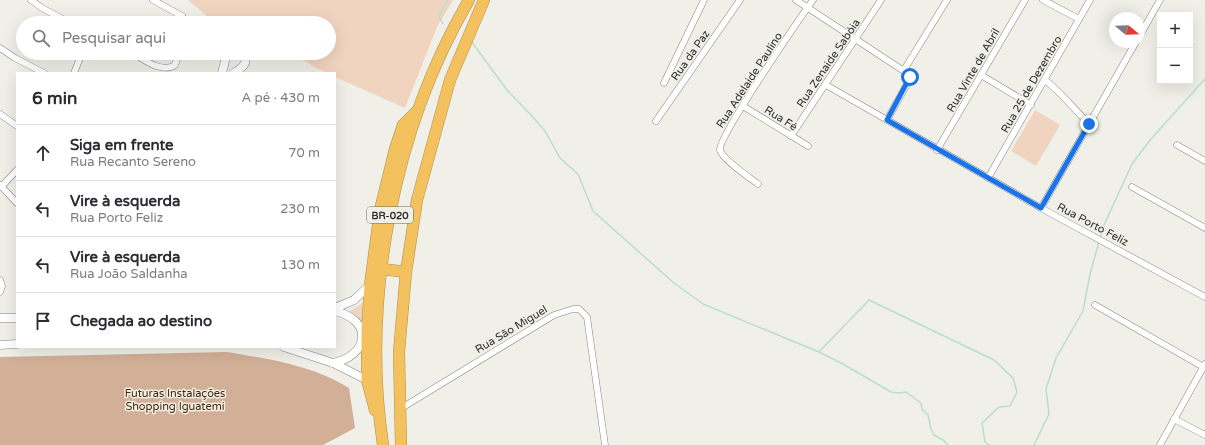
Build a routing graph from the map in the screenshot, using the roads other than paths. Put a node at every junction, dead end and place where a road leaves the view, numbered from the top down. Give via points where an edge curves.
1 (31, 0) edge
2 (153, 0) edge
3 (469, 0) edge
4 (484, 0) edge
5 (704, 0) edge
6 (740, 0) edge
7 (796, 0) edge
8 (813, 0) edge
9 (881, 0) edge
10 (947, 0) edge
11 (1025, 0) edge
12 (1043, 0) edge
13 (1090, 0) edge
14 (1160, 0) edge
15 (808, 8) junction
16 (57, 16) edge
17 (182, 16) edge
18 (1079, 19) junction
19 (1145, 26) edge
20 (856, 39) junction
21 (0, 48) edge
22 (1133, 48) edge
23 (16, 59) edge
24 (19, 60) edge
25 (79, 60) edge
26 (145, 60) edge
27 (176, 60) edge
28 (226, 60) edge
29 (246, 60) edge
30 (904, 70) junction
31 (42, 72) edge
32 (74, 72) edge
33 (225, 72) edge
34 (236, 72) edge
35 (981, 75) junction
36 (1045, 80) junction
37 (664, 83) dead end
38 (826, 85) junction
39 (1031, 105) junction
40 (743, 106) junction
41 (416, 112) junction
42 (0, 114) edge
43 (887, 120) junction
44 (656, 121) dead end
45 (16, 124) edge
46 (1089, 124) junction
47 (791, 136) junction
48 (1176, 145) dead end
49 (808, 146) dead end
50 (937, 150) junction
51 (1205, 161) edge
52 (16, 171) edge
53 (988, 178) junction
54 (758, 184) dead end
55 (1, 185) edge
56 (1132, 187) dead end
57 (16, 202) edge
58 (1041, 208) junction
59 (1205, 228) edge
60 (382, 270) junction
61 (406, 272) junction
62 (0, 280) edge
63 (370, 285) junction
64 (0, 292) edge
65 (1205, 298) edge
66 (1095, 305) dead end
67 (336, 309) edge
68 (336, 310) edge
69 (0, 318) edge
70 (16, 318) edge
71 (16, 344) edge
72 (0, 345) edge
73 (287, 348) edge
74 (333, 363) junction
75 (1204, 366) edge
76 (367, 380) junction
77 (398, 410) junction
78 (1174, 419) junction
79 (379, 420) junction
80 (1205, 435) edge
81 (383, 445) edge
82 (401, 445) edge
83 (605, 445) edge
84 (1160, 445) edge

1 - 16 street
2 - 17 street
3 - 41 highway, BR-020 via 453,27
4 - 61 highway, BR-020 via 458,59 442,105 417,200
5 - 37 street
6 - 44 street, Rua da Paz
7 - 15 street
8 - 15 street, Rua Adelaide Paulino
9 - 20 street, Rua Zenaide Sabóia
10 - 30 street
11 - 35 street, Rua Vinte de Abril
12 - 18 street
13 - 18 street, Rua 25 de Dezembro
14 - 19 street
15 - 20 street
15 - 40 street, Rua Adelaide Paulino
18 - 36 street, Rua 25 de Dezembro
20 - 30 street
20 - 38 street, Rua Zenaide Sabóia
21 - 23 street
22 - 46 street
24 - 31 street
25 - 32 street
26 - 27 street via 166,69 174,65
28 - 33 street
29 - 34 street via 243,67
30 - 43 street via 910,75 910,79
35 - 39 street
35 - 50 street, Rua Vinte de Abril
36 - 39 street, Rua 25 de Dezembro
36 - 46 street via 1061,93
38 - 43 street, Rua Porto Feliz
38 - 47 street, Rua Zenaide Sabóia
39 - 53 street, Rua 25 de Dezembro
40 - 47 street, Rua Fé
40 - 54 street, Rua Adelaide Paulino via 725,135 720,149 728,160
41 - 60 highway, BR-020 via 401,161 385,237
41 - 63 highway via 403,125 395,149 380,210
42 - 45 street
43 - 50 street, Rua Porto Feliz
46 - 58 street
47 - 49 street, Rua Fé
48 - 51 street
50 - 53 street, Rua Porto Feliz
52 - 55 street
53 - 58 street, Rua Porto Feliz
55 - 57 street
56 - 59 street
58 - 65 street, Rua Porto Feliz
60 - 61 highway
60 - 79 highway, BR-020 via 377,340
61 - 77 highway, BR-020 via 399,352
62 - 64 street
63 - 67 street via 354,300
63 - 76 highway
66 - 75 street
68 - 74 street via 357,322 363,331 363,337 349,357
69 - 70 street
71 - 72 street
73 - 74 street
74 - 76 street
75 - 78 street
76 - 79 highway
77 - 82 highway, BR-020
77 - 83 street, Rua São Miguel via 554,314 579,309 587,318
78 - 80 street
78 - 84 street
79 - 81 highway, BR-020

